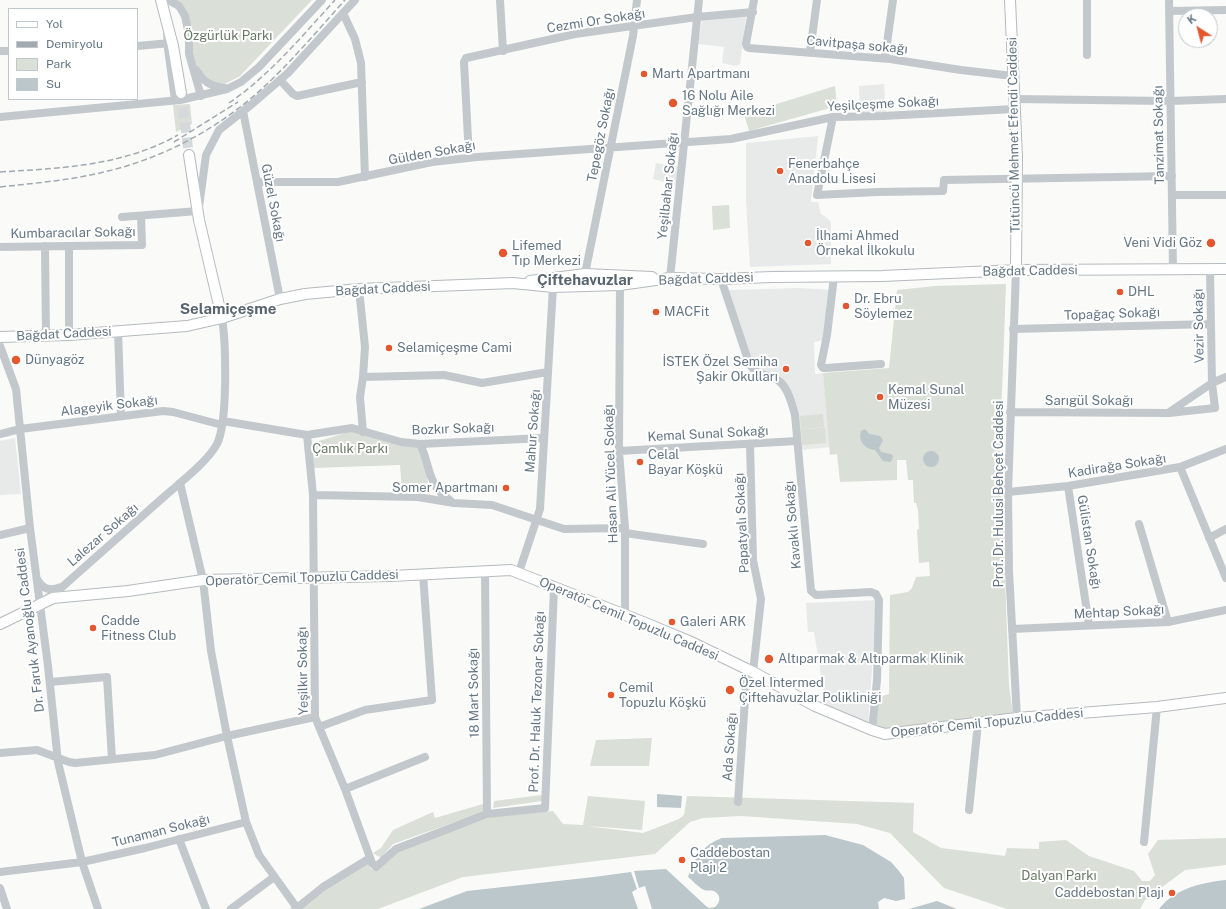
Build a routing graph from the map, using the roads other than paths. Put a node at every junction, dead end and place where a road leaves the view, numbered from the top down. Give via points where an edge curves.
1 (161, 0) edge
2 (168, 0) edge
3 (322, 0) edge
4 (355, 0) edge
5 (500, 0) edge
6 (637, 0) edge
7 (699, 0) edge
8 (754, 0) edge
9 (817, 0) edge
10 (893, 0) edge
11 (1010, 0) edge
12 (1087, 0) edge
13 (1169, 0) edge
14 (1226, 10) edge
15 (1169, 11) junction
16 (752, 12) junction
17 (343, 13) junction
18 (697, 17) junction
19 (634, 26) junction
20 (170, 43) junction
21 (138, 46) edge
22 (503, 51) junction
23 (810, 52) junction
24 (1087, 55) dead end
25 (884, 58) junction
26 (192, 62) junction
27 (1012, 76) junction
28 (280, 80) junction
29 (362, 82) junction
30 (208, 84) junction
31 (233, 87) junction
32 (204, 95) junction
33 (178, 97) junction
34 (1014, 99) junction
35 (1226, 99) edge
36 (1170, 102) junction
37 (1014, 109) junction
38 (243, 111) junction
39 (0, 116) edge
40 (833, 117) junction
41 (684, 141) junction
42 (611, 147) junction
43 (189, 155) tunnel mouth
44 (469, 158) junction
45 (1172, 176) junction
46 (366, 177) junction
47 (1017, 180) junction
48 (257, 182) junction
49 (1172, 195) junction
50 (1226, 195) edge
51 (198, 213) junction
52 (141, 216) junction
53 (122, 217) dead end
54 (44, 246) junction
55 (69, 246) junction
56 (0, 247) edge
57 (1226, 269) edge
58 (1016, 270) junction
59 (1173, 270) junction
60 (1210, 270) junction
61 (585, 274) junction
62 (834, 277) junction
63 (670, 278) junction
64 (721, 280) junction
65 (513, 283) junction
66 (620, 285) junction
67 (553, 288) junction
68 (359, 289) junction
69 (280, 299) junction
70 (222, 318) junction
71 (1211, 324) junction
72 (1013, 329) junction
73 (118, 331) junction
74 (69, 335) junction
75 (46, 336) junction
76 (0, 337) edge
77 (0, 346) edge
78 (881, 364) dead end
79 (548, 372) junction
80 (363, 377) junction
81 (1226, 377) edge
82 (1212, 382) junction
83 (1010, 412) junction
84 (1168, 413) junction
85 (120, 416) junction
86 (223, 423) junction
87 (20, 428) junction
88 (363, 432) junction
89 (0, 434) edge
90 (307, 435) junction
91 (544, 438) junction
92 (797, 441) junction
93 (420, 444) junction
94 (750, 444) junction
95 (1226, 449) edge
96 (619, 451) junction
97 (1180, 467) junction
98 (180, 483) junction
99 (1068, 486) junction
100 (1008, 492) junction
101 (313, 495) junction
102 (454, 503) junction
103 (536, 520) junction
104 (1139, 524) dead end
105 (30, 528) junction
106 (1226, 529) edge
107 (625, 531) junction
108 (0, 535) edge
109 (1209, 538) junction
110 (703, 544) dead end
111 (485, 571) junction
112 (519, 572) junction
113 (36, 574) junction
114 (423, 574) junction
115 (314, 577) junction
116 (1226, 578) edge
117 (203, 580) junction
118 (63, 586) junction
119 (554, 588) junction
120 (40, 604) junction
121 (1226, 610) edge
122 (625, 615) junction
123 (1168, 622) junction
124 (0, 624) edge
125 (1089, 625) junction
126 (1012, 628) junction
127 (750, 671) junction
128 (50, 682) junction
129 (1226, 698) edge
130 (1157, 707) junction
131 (315, 717) junction
132 (1017, 718) junction
133 (978, 723) junction
134 (319, 728) junction
135 (872, 730) junction
136 (227, 736) junction
137 (0, 753) edge
138 (58, 757) junction
139 (426, 757) dead end
140 (112, 759) junction
141 (344, 789) junction
142 (738, 802) dead end
143 (969, 810) dead end
144 (487, 814) junction
145 (246, 822) junction
146 (179, 839) junction
147 (1144, 842) dead end
148 (370, 858) junction
149 (82, 862) junction
150 (0, 872) edge
151 (274, 877) junction
152 (0, 888) edge
153 (7, 909) edge
154 (98, 909) edge
155 (206, 909) edge
156 (231, 909) edge

1 - 20 main road
2 - 26 street via 179,6 185,16
3 - 31 street via 266,60
4 - 17 street
5 - 22 street
6 - 19 street, Tepegöz Sokağı
7 - 18 street, Yeşilbahar Sokağı
8 - 16 street, Cavitpaşa sokağı
9 - 23 street
10 - 25 street
11 - 27 main road, Tütüncü Mehmet Efendi Caddesi
12 - 24 street
13 - 15 street, Tanzimat Sokağı
14 - 15 street
15 - 36 street, Tanzimat Sokağı
16 - 18 street, Cezmi Or Sokağı
16 - 23 street, Cavitpaşa sokağı via 746,44 748,48
17 - 28 street
17 - 29 street via 357,45
18 - 19 street, Cezmi Or Sokağı
18 - 41 street, Yeşilbahar Sokağı
19 - 22 street, Cezmi Or Sokağı via 568,36
19 - 42 street, Tepegöz Sokağı
20 - 21 street
20 - 33 main road
22 - 44 street, Cezmi Or Sokağı via 468,58 464,62
23 - 25 street, Cavitpaşa sokağı
25 - 27 street, Cavitpaşa sokağı
26 - 30 street
26 - 32 street
27 - 34 main road, Tütüncü Mehmet Efendi Caddesi
28 - 29 street via 296,96
28 - 38 street
29 - 46 street
30 - 31 street
30 - 32 street via 211,90
31 - 32 street
32 - 33 street
33 - 39 street
34 - 36 street
34 - 37 main road, Tütüncü Mehmet Efendi Caddesi
35 - 36 street
36 - 45 street, Tanzimat Sokağı
37 - 40 street, Yeşilçeşme Sokağı
37 - 47 main road, Tütüncü Mehmet Efendi Caddesi
38 - 48 street, Güzel Sokağı
38 - 51 street via 220,128 207,153
40 - 41 street, Yeşilçeşme Sokağı via 735,138
40 - 47 street via 817,194 943,191 944,180
41 - 42 street, Yeşilçeşme Sokağı
41 - 63 street, Yeşilbahar Sokağı
42 - 44 street, Gülden Sokağı
42 - 61 street, Tepegöz Sokağı
43 - 51 main road
44 - 46 street, Gülden Sokağı via 432,162
45 - 47 street
45 - 49 street, Tanzimat Sokağı
46 - 48 street, Gülden Sokağı via 338,182
47 - 58 main road, Tütüncü Mehmet Efendi Caddesi
48 - 69 street, Güzel Sokağı
49 - 50 street
49 - 59 street, Tanzimat Sokağı
51 - 52 street
51 - 70 main road
52 - 53 street
52 - 55 street, Kumbaracılar Sokağı via 142,245
54 - 55 street, Kumbaracılar Sokağı
54 - 56 street, Kumbaracılar Sokağı
54 - 75 street
55 - 74 street
57 - 60 main road, Bağdat Caddesi
58 - 59 main road, Bağdat Caddesi
58 - 62 main road, Bağdat Caddesi
58 - 72 street, Prof. Dr. Hulusi Behçet Caddesi
59 - 60 main road, Bağdat Caddesi
60 - 71 street, Vezir Sokağı
61 - 63 main road
61 - 65 main road
62 - 64 main road, Bağdat Caddesi
62 - 78 street via 821,365 826,368
63 - 64 main road, Bağdat Caddesi
63 - 66 main road, Bağdat Caddesi
64 - 92 street, Kavaklı Sokağı via 752,368 779,381 791,401
65 - 67 main road, Bağdat Caddesi
65 - 68 main road, Bağdat Caddesi
66 - 67 main road, Bağdat Caddesi
66 - 96 street, Hasan Ali Yücel Sokağı
67 - 79 street, Mahur Sokağı
68 - 69 main road, Bağdat Caddesi
68 - 80 street via 365,347
69 - 70 main road, Bağdat Caddesi
70 - 73 main road, Bağdat Caddesi via 187,326
70 - 86 street, Lalezar Sokağı via 225,379
71 - 72 street, Topağaç Sokağı
71 - 82 street, Vezir Sokağı
72 - 83 street, Prof. Dr. Hulusi Behçet Caddesi
73 - 74 main road, Bağdat Caddesi
73 - 85 street
74 - 75 main road, Bağdat Caddesi
75 - 76 main road, Bağdat Caddesi
77 - 87 street, Dr. Faruk Ayanoğlu Caddesi via 16,389
79 - 80 street via 482,383 444,375
79 - 91 street, Mahur Sokağı
80 - 88 street via 360,397
81 - 82 street
82 - 84 street
82 - 84 street, Sarıgül Sokağı via 1215,408
83 - 84 street, Sarıgül Sokağı
83 - 100 street, Prof. Dr. Hulusi Behçet Caddesi
85 - 86 street, Alageyik Sokağı via 169,412
85 - 87 street, Alageyik Sokağı
86 - 90 street, Bozkır Sokağı
86 - 98 street, Lalezar Sokağı via 215,448
87 - 89 street, Alageyik Sokağı
87 - 105 street, Dr. Faruk Ayanoğlu Caddesi
88 - 90 street, Bozkır Sokağı via 352,428
88 - 93 street, Bozkır Sokağı
90 - 101 street, Yeşilkır Sokağı
91 - 93 street, Bozkır Sokağı
91 - 103 street, Mahur Sokağı via 540,509
92 - 94 street, Kemal Sunal Sokağı
92 - 135 street, Kavaklı Sokağı via 810,591 816,595 871,592 876,594 879,600 877,680
93 - 102 street via 430,474 440,492
94 - 96 street, Kemal Sunal Sokağı
94 - 127 street, Papatyalı Sokağı via 753,560 761,599
95 - 97 street, Kadirağa Sokağı
96 - 107 street, Hasan Ali Yücel Sokağı
97 - 99 street, Kadirağa Sokağı
97 - 109 street
98 - 117 street
98 - 118 street, Lalezar Sokağı
99 - 100 street, Kadirağa Sokağı
99 - 125 street, Gülistan Sokağı
100 - 126 street, Prof. Dr. Hulusi Behçet Caddesi
101 - 102 street via 418,497
101 - 115 street, Yeşilkır Sokağı
102 - 103 street via 492,505
103 - 107 street via 564,529
103 - 112 street, Mahur Sokağı
104 - 123 street
105 - 108 street
105 - 113 street, Dr. Faruk Ayanoğlu Caddesi
106 - 109 street
107 - 110 street
107 - 122 street, Hasan Ali Yücel Sokağı
109 - 116 street
111 - 112 main road, Operatör Cemil Topuzlu Caddesi
111 - 114 main road, Operatör Cemil Topuzlu Caddesi
111 - 144 street, 18 Mart Sokağı
112 - 119 main road, Operatör Cemil Topuzlu Caddesi
113 - 118 street via 40,584 45,588
113 - 120 street, Dr. Faruk Ayanoğlu Caddesi
114 - 115 main road, Operatör Cemil Topuzlu Caddesi
114 - 134 street via 432,700 365,710
115 - 117 main road, Operatör Cemil Topuzlu Caddesi
115 - 131 street, Yeşilkır Sokağı
117 - 120 main road, Operatör Cemil Topuzlu Caddesi via 120,592 57,597
117 - 136 street via 211,651
118 - 120 street, Lalezar Sokağı
119 - 122 main road, Operatör Cemil Topuzlu Caddesi
119 - 144 street, Prof. Dr. Haluk Tezonar Sokağı via 545,808
120 - 124 main road, Operatör Cemil Topuzlu Caddesi
120 - 128 street, Dr. Faruk Ayanoğlu Caddesi
121 - 123 street, Mehtap Sokağı
122 - 127 main road, Operatör Cemil Topuzlu Caddesi via 689,641
123 - 125 street, Mehtap Sokağı
125 - 126 street, Mehtap Sokağı
126 - 132 street, Prof. Dr. Hulusi Behçet Caddesi
127 - 135 main road, Operatör Cemil Topuzlu Caddesi via 815,706
127 - 142 street, Ada Sokağı
128 - 138 street, Dr. Faruk Ayanoğlu Caddesi
128 - 140 street via 107,677
129 - 130 main road, Operatör Cemil Topuzlu Caddesi
130 - 132 main road, Operatör Cemil Topuzlu Caddesi
130 - 147 street
131 - 134 street, Yeşilkır Sokağı
131 - 136 street
132 - 133 main road, Operatör Cemil Topuzlu Caddesi
133 - 135 main road, Operatör Cemil Topuzlu Caddesi via 885,734
133 - 143 street
134 - 141 street, Yeşilkır Sokağı
136 - 140 street via 159,754
136 - 145 street
137 - 138 street via 37,750
138 - 140 street via 72,763
138 - 149 street, Dr. Faruk Ayanoğlu Caddesi
139 - 141 street
141 - 148 street, Yeşilkır Sokağı
144 - 148 street via 396,849 376,867
145 - 146 street, Tunaman Sokağı
145 - 151 street via 259,855
146 - 149 street, Tunaman Sokağı
146 - 155 street
148 - 151 street via 323,887 297,908
149 - 150 street, Tunaman Sokağı
149 - 154 street, Dr. Faruk Ayanoğlu Caddesi
151 - 156 street
152 - 153 street

